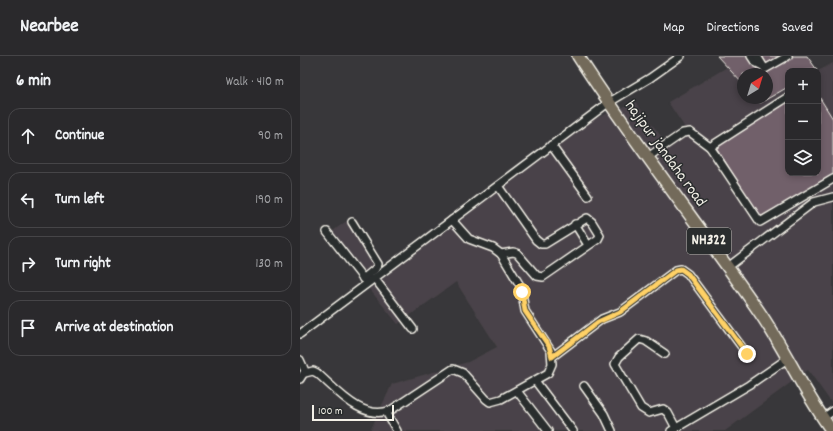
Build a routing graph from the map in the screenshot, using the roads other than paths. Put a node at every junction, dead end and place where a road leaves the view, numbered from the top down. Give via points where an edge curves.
1 (578, 56) edge
2 (681, 56) edge
3 (751, 56) edge
4 (757, 56) edge
5 (788, 56) edge
6 (761, 65) junction
7 (785, 99) edge
8 (608, 103) junction
9 (551, 145) junction
10 (710, 147) junction
11 (648, 157) junction
12 (833, 178) edge
13 (498, 186) junction
14 (588, 196) dead end
15 (833, 197) edge
16 (452, 220) junction
17 (352, 222) dead end
18 (575, 224) junction
19 (327, 232) dead end
20 (588, 245) junction
21 (501, 254) junction
22 (728, 267) junction
23 (374, 279) junction
24 (365, 281) junction
25 (413, 329) dead end
26 (300, 334) edge
27 (665, 354) dead end
28 (747, 354) dead end
29 (552, 357) junction
30 (787, 359) junction
31 (300, 360) edge
32 (302, 376) edge
33 (536, 382) junction
34 (584, 386) dead end
35 (518, 391) junction
36 (833, 411) edge
37 (386, 412) junction
38 (823, 418) junction
39 (674, 430) edge
40 (397, 431) edge
41 (548, 431) edge
42 (573, 431) edge
43 (612, 431) edge
44 (832, 431) edge

1 - 8 highway, hajipur jandaha road / NH322
2 - 8 street
3 - 6 street
4 - 6 street
5 - 6 street via 767,69
7 - 10 street
8 - 9 street
8 - 11 highway, hajipur jandaha road / NH322
9 - 13 street
9 - 14 street
10 - 11 street via 695,135 686,132
10 - 12 street via 760,222
11 - 22 highway, hajipur jandaha road / NH322
13 - 16 street
13 - 18 street via 541,244 545,244
15 - 22 street via 814,202
16 - 21 street via 469,239 493,248
16 - 23 street
17 - 24 street via 378,264
18 - 20 street
18 - 20 street via 590,219 599,233 599,237
19 - 24 street
20 - 21 street via 543,277 537,276 517,253
21 - 29 street via 521,287 525,311 549,346
22 - 30 highway, hajipur jandaha road / NH322
23 - 24 street
23 - 25 street
24 - 26 street
27 - 39 street via 639,339 615,364 641,408 649,413 663,408 668,413
28 - 29 street via 688,274 681,269 676,270 620,312 598,322
29 - 33 street via 551,369
30 - 38 highway, hajipur jandaha road / NH322
30 - 39 street
31 - 32 street via 304,367
32 - 37 street via 313,371 361,408 373,412
33 - 35 street
33 - 42 street
34 - 43 street via 604,414
35 - 37 street via 490,402 463,373 453,369
35 - 41 street
36 - 38 street
37 - 40 street
38 - 44 highway, hajipur jandaha road / NH322

